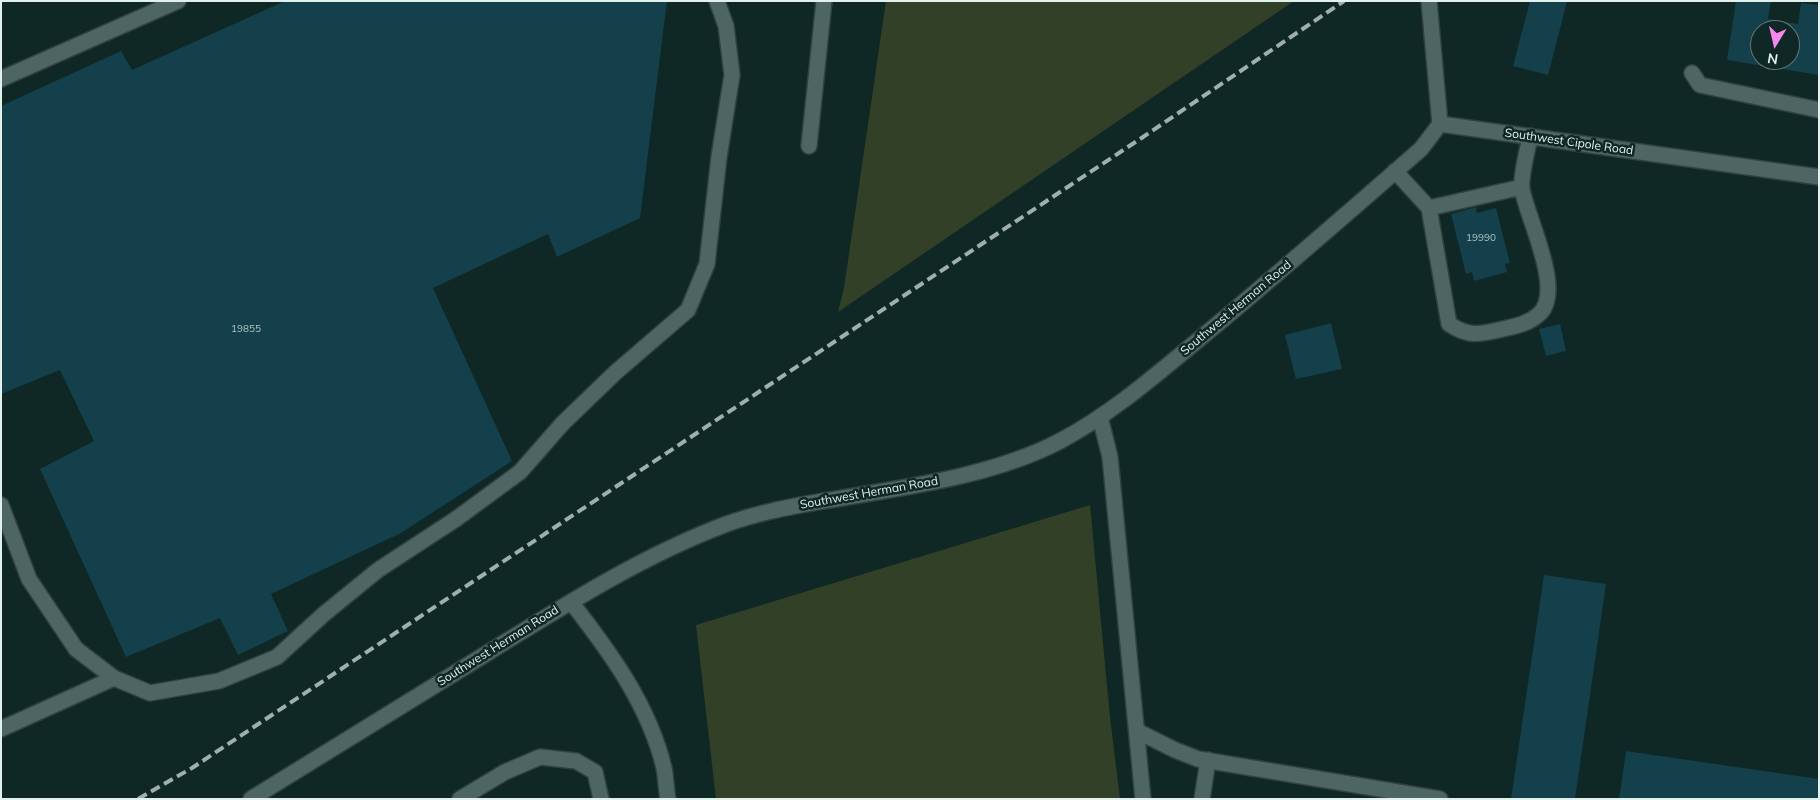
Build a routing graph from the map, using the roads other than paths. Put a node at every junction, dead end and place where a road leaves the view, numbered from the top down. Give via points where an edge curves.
1 (178, 1) edge
2 (717, 1) edge
3 (824, 1) edge
4 (1429, 1) edge
5 (1692, 72) dead end
6 (1, 79) edge
7 (1819, 110) edge
8 (1440, 124) junction
9 (1530, 136) junction
10 (809, 146) dead end
11 (1395, 171) junction
12 (1819, 177) edge
13 (1522, 187) junction
14 (1429, 208) junction
15 (1100, 417) junction
16 (1, 504) edge
17 (570, 602) junction
18 (114, 678) junction
19 (1, 729) edge
20 (1136, 732) junction
21 (1208, 760) junction
22 (251, 799) edge
23 (460, 799) edge
24 (601, 799) edge
25 (668, 799) edge
26 (1143, 799) edge
27 (1202, 799) edge
28 (1440, 799) edge

1 - 6 street
2 - 18 street via 726,26 732,75 707,264 688,310 616,372 520,472 378,570 277,657 219,681 150,693
3 - 10 street
4 - 8 street
5 - 7 street via 1700,85
8 - 9 street, Southwest Cipole Road
8 - 11 street, Southwest Herman Road via 1421,148
9 - 12 street, Southwest Cipole Road
9 - 13 street
11 - 14 street
11 - 15 street, Southwest Herman Road via 1261,288
13 - 14 street
13 - 14 street via 1549,280 1548,301 1540,314 1525,323 1476,335 1459,331 1449,324
15 - 17 street, Southwest Herman Road via 1058,442 996,466 951,478 775,509 728,524 681,542
15 - 20 street via 1110,457
16 - 18 street via 29,579 76,649
17 - 22 street, Southwest Herman Road
17 - 25 street via 606,646 651,727 664,769
18 - 19 street
20 - 21 street via 1198,759
20 - 26 street
21 - 27 street
21 - 28 street
23 - 24 street via 505,772 540,757 576,761 595,772

